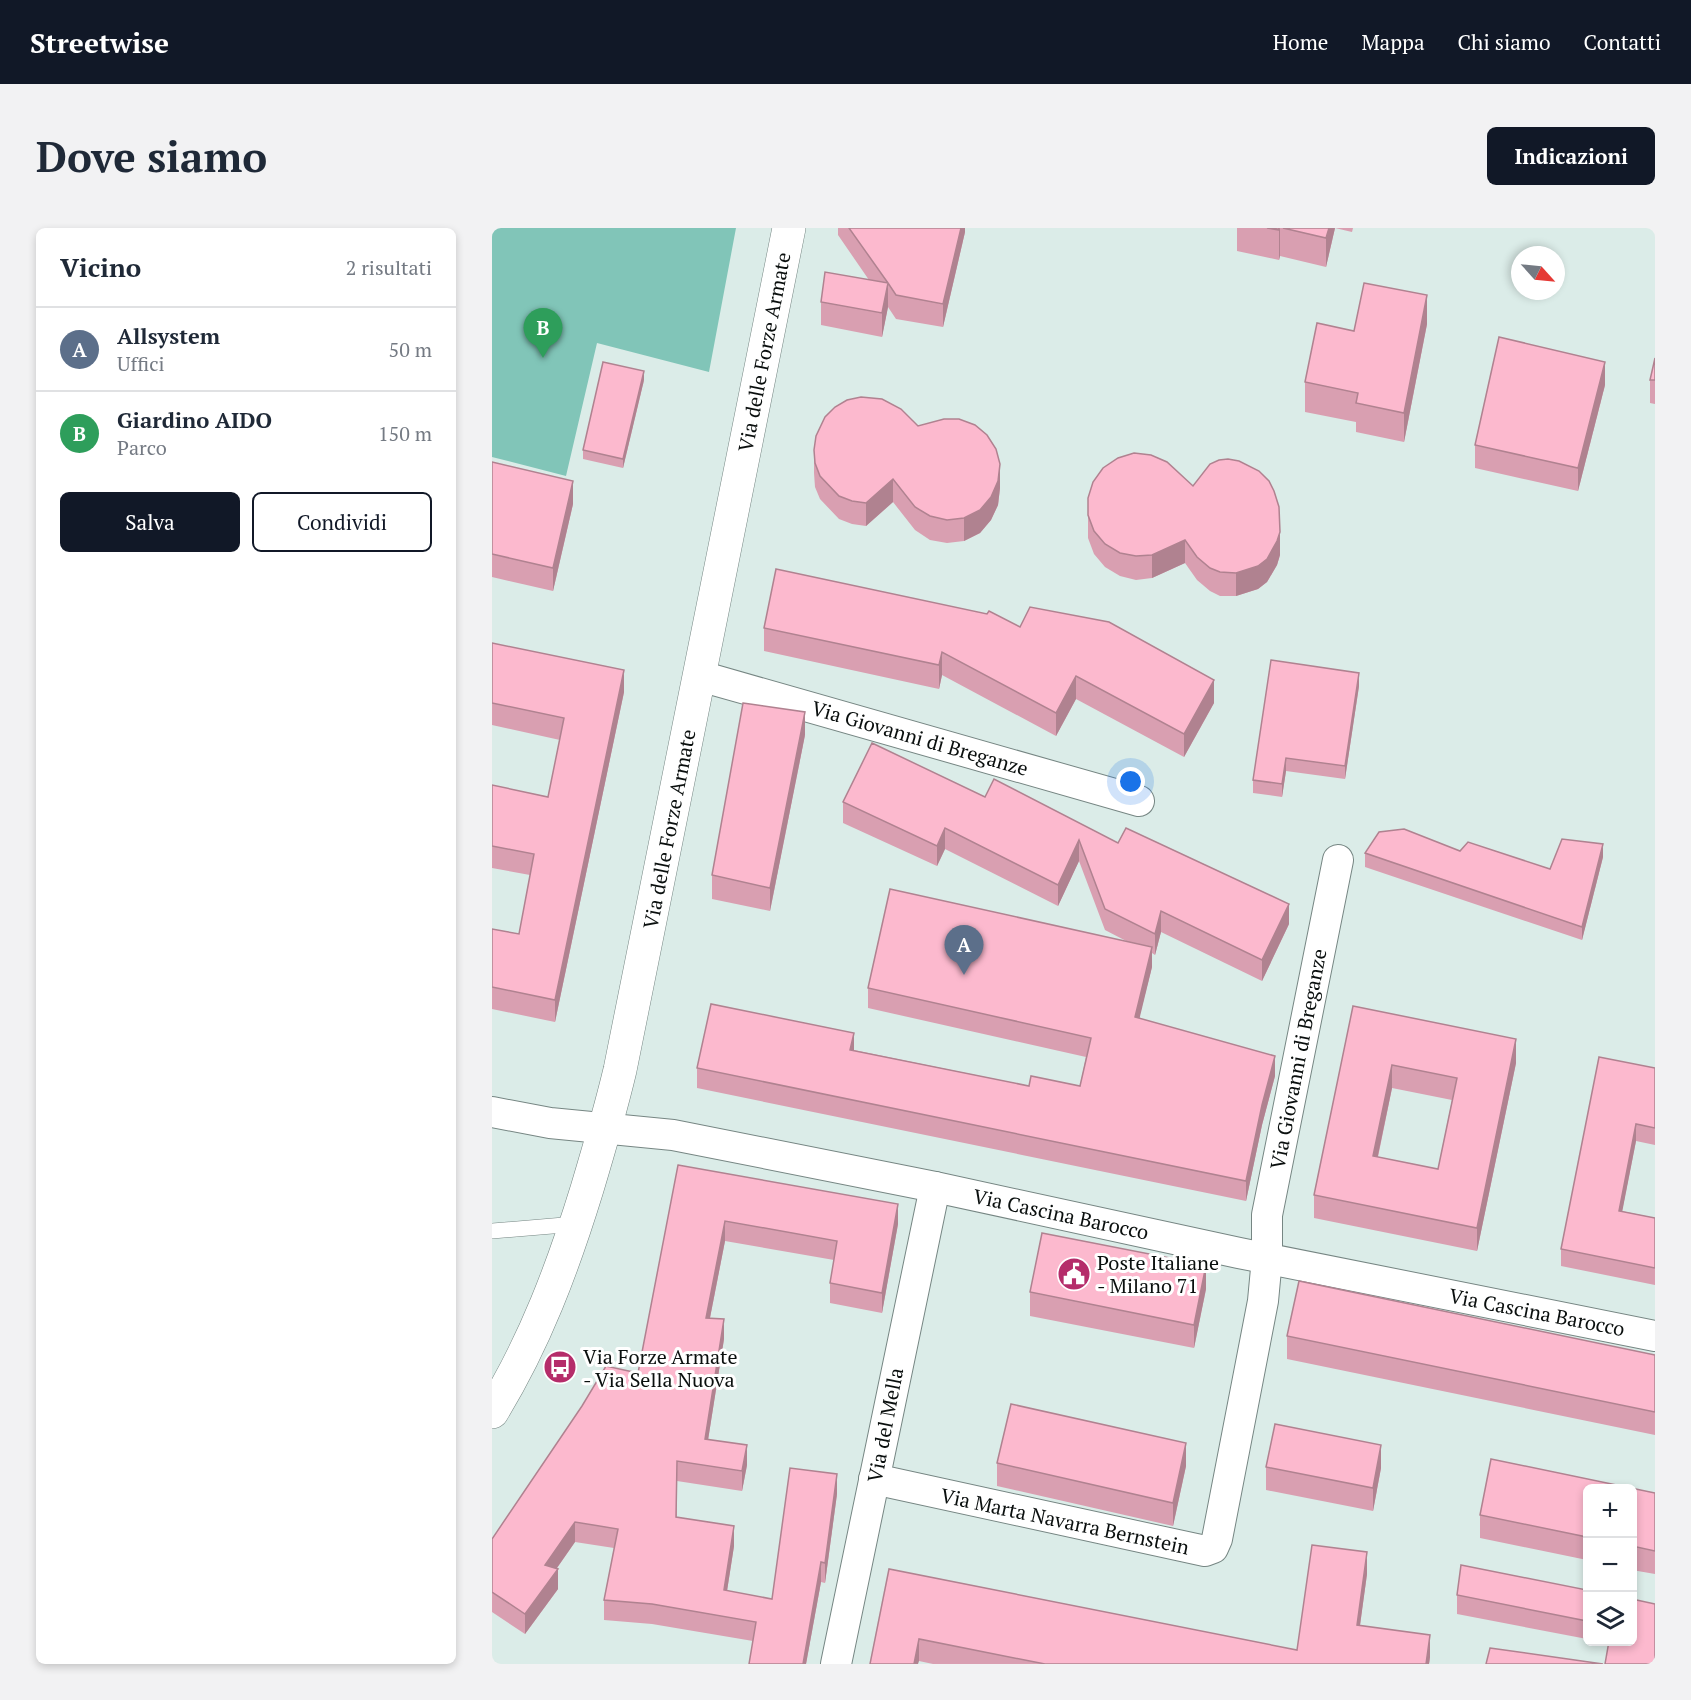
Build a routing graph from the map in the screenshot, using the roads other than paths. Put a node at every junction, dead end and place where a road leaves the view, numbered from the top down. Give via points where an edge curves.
1 (789, 228) edge
2 (700, 676) junction
3 (1139, 801) dead end
4 (1338, 860) dead end
5 (492, 1112) edge
6 (606, 1129) junction
7 (935, 1187) junction
8 (576, 1224) junction
9 (492, 1232) edge
10 (1267, 1258) junction
11 (1655, 1336) edge
12 (492, 1412) edge
13 (874, 1479) junction
14 (836, 1664) edge

1 - 2 street, Via delle Forze Armate
2 - 3 street, Via Giovanni di Breganze
2 - 6 street, Via delle Forze Armate
4 - 10 street, Via Giovanni di Breganze via 1267,1215
5 - 6 street, Via Cascina Barocco
6 - 7 street, Via Cascina Barocco via 673,1135
6 - 8 street, Via delle Forze Armate
7 - 10 street, Via Cascina Barocco
7 - 13 street, Via del Mella
8 - 9 lane
8 - 12 street, Via delle Forze Armate via 542,1319
10 - 11 street, Via Cascina Barocco
10 - 13 street, Via Marta Navarra Bernstein via 1263,1301 1213,1548 1204,1551
13 - 14 street, Via del Mella

